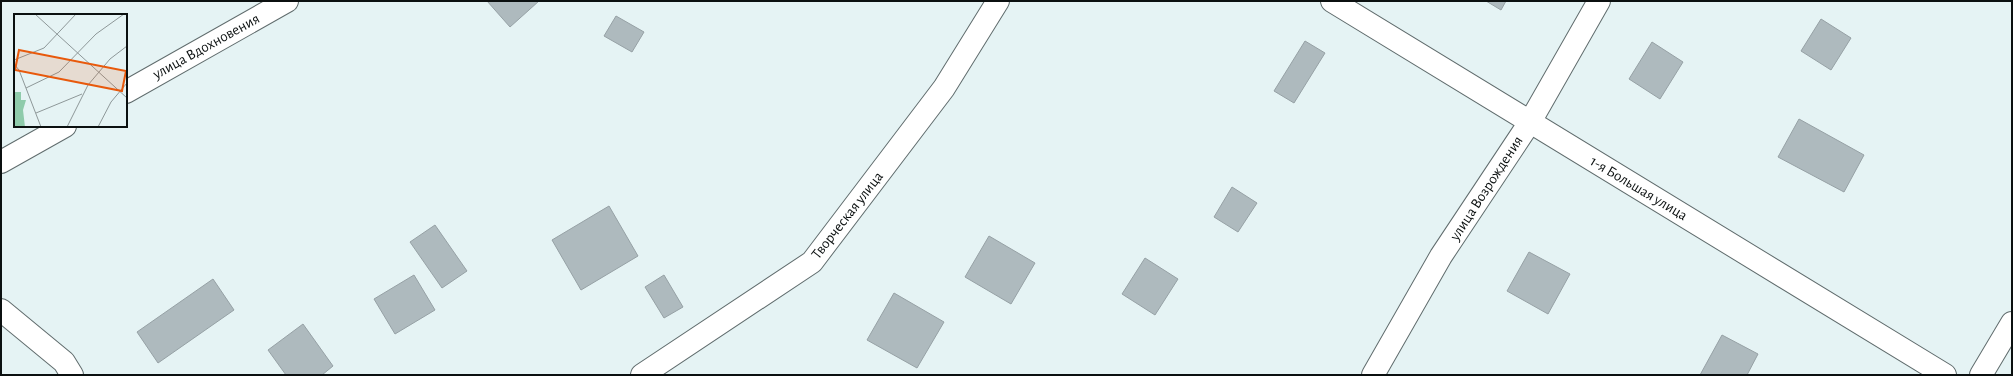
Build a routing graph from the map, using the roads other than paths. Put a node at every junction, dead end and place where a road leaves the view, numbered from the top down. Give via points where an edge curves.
1 (287, 1) edge
2 (998, 1) edge
3 (1332, 1) edge
4 (1599, 1) edge
5 (127, 91) edge
6 (1530, 122) junction
7 (63, 127) edge
8 (1, 162) edge
9 (1, 310) edge
10 (2012, 323) edge
11 (72, 375) edge
12 (642, 375) edge
13 (1373, 375) edge
14 (1945, 375) edge
15 (1982, 375) edge

1 - 5 street, улица Вдохновения
2 - 12 street, Творческая улица via 944,88 812,262
3 - 6 street, 1-я Большая улица
4 - 6 street, улица Возрождения
6 - 13 street, улица Возрождения via 1441,256
6 - 14 street, 1-я Большая улица
7 - 8 street
9 - 11 street via 64,362
10 - 15 street

